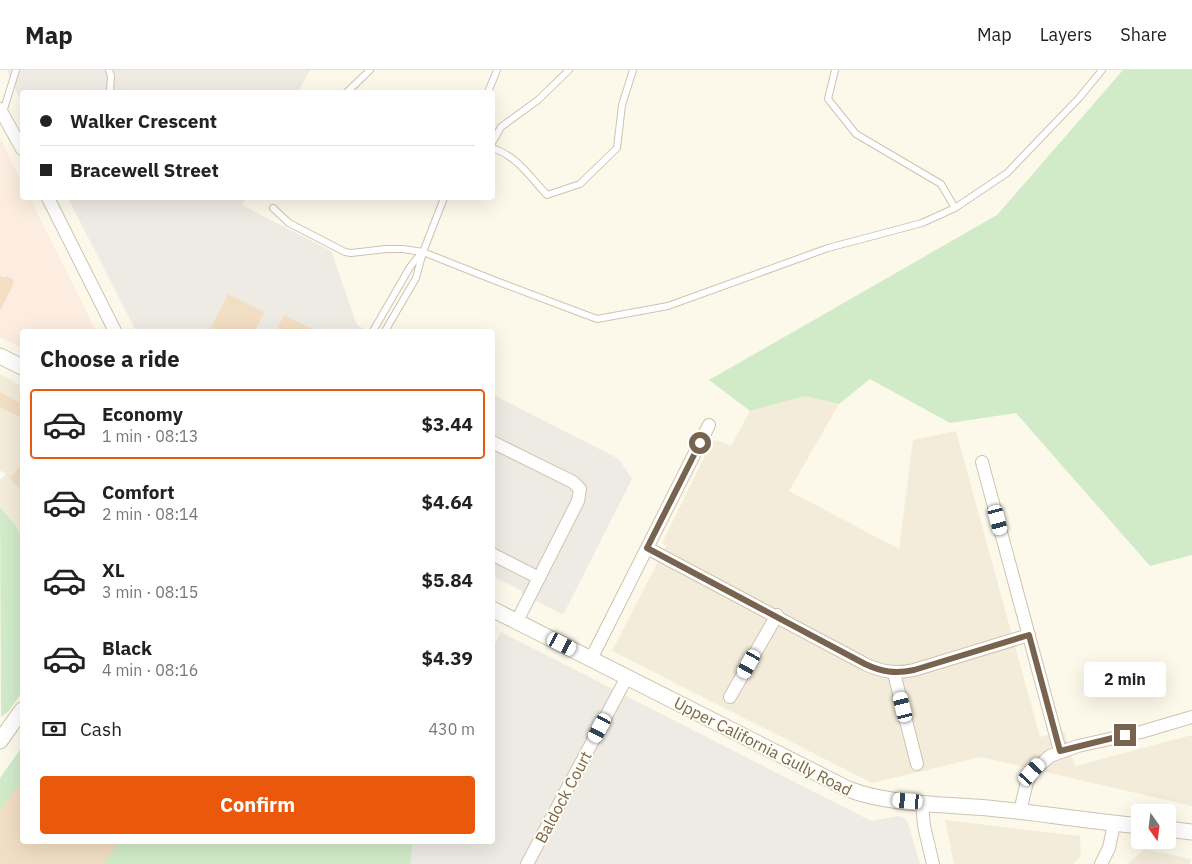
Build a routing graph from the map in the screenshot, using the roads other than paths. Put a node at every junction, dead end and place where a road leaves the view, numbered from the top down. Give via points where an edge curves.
1 (16, 70) edge
2 (109, 70) edge
3 (370, 70) edge
4 (497, 70) edge
5 (569, 70) edge
6 (633, 70) edge
7 (835, 70) edge
8 (1102, 70) edge
9 (110, 90) edge
10 (349, 90) edge
11 (489, 90) edge
12 (1, 111) edge
13 (495, 137) edge
14 (20, 145) edge
15 (495, 149) edge
16 (49, 200) edge
17 (443, 200) edge
18 (273, 208) dead end
19 (955, 208) junction
20 (423, 252) junction
21 (114, 329) edge
22 (374, 329) edge
23 (386, 329) edge
24 (0, 356) edge
25 (20, 366) edge
26 (709, 425) dead end
27 (495, 443) edge
28 (982, 462) dead end
29 (647, 548) junction
30 (495, 556) edge
31 (539, 578) junction
32 (495, 610) edge
33 (776, 615) junction
34 (517, 621) junction
35 (1029, 635) junction
36 (592, 659) junction
37 (894, 673) junction
38 (627, 677) junction
39 (730, 697) dead end
40 (20, 712) edge
41 (1192, 717) edge
42 (1, 736) edge
43 (1060, 751) junction
44 (917, 764) dead end
45 (922, 802) junction
46 (1020, 812) junction
47 (1114, 824) junction
48 (1131, 825) edge
49 (1176, 830) edge
50 (1192, 832) edge
51 (527, 864) edge
52 (933, 864) edge
53 (1101, 864) edge

1 - 12 lane
2 - 9 lane
3 - 10 lane
4 - 11 lane
5 - 13 lane via 538,100 501,127
6 - 15 lane via 622,105 616,148 580,184 547,195 520,166 504,152
7 - 19 lane via 828,99 856,134 940,184
8 - 19 lane via 1007,173
12 - 14 street
16 - 21 street
17 - 20 lane
18 - 20 lane via 289,223 345,252 386,248
19 - 20 lane via 922,223 828,248 668,306 597,319
20 - 22 lane via 410,267
20 - 23 lane via 416,278
24 - 25 street
26 - 29 street
27 - 31 street via 573,482 580,489 578,500
28 - 35 street
29 - 33 street
29 - 36 street
30 - 31 street
31 - 34 street
32 - 34 street, Upper California Gully Road
33 - 37 street via 876,669
33 - 39 street
34 - 36 street, Upper California Gully Road
35 - 37 street via 914,670
35 - 43 street
36 - 38 street, Upper California Gully Road
37 - 44 street
38 - 45 street, Upper California Gully Road via 848,789 877,798
38 - 51 street, Baldock Court
40 - 42 street
41 - 43 street
43 - 46 street via 1032,772 1026,782
45 - 46 street, Upper California Gully Road
45 - 52 street
46 - 47 street, Upper California Gully Road
47 - 48 street, Upper California Gully Road
47 - 53 street via 1109,848
49 - 50 street

